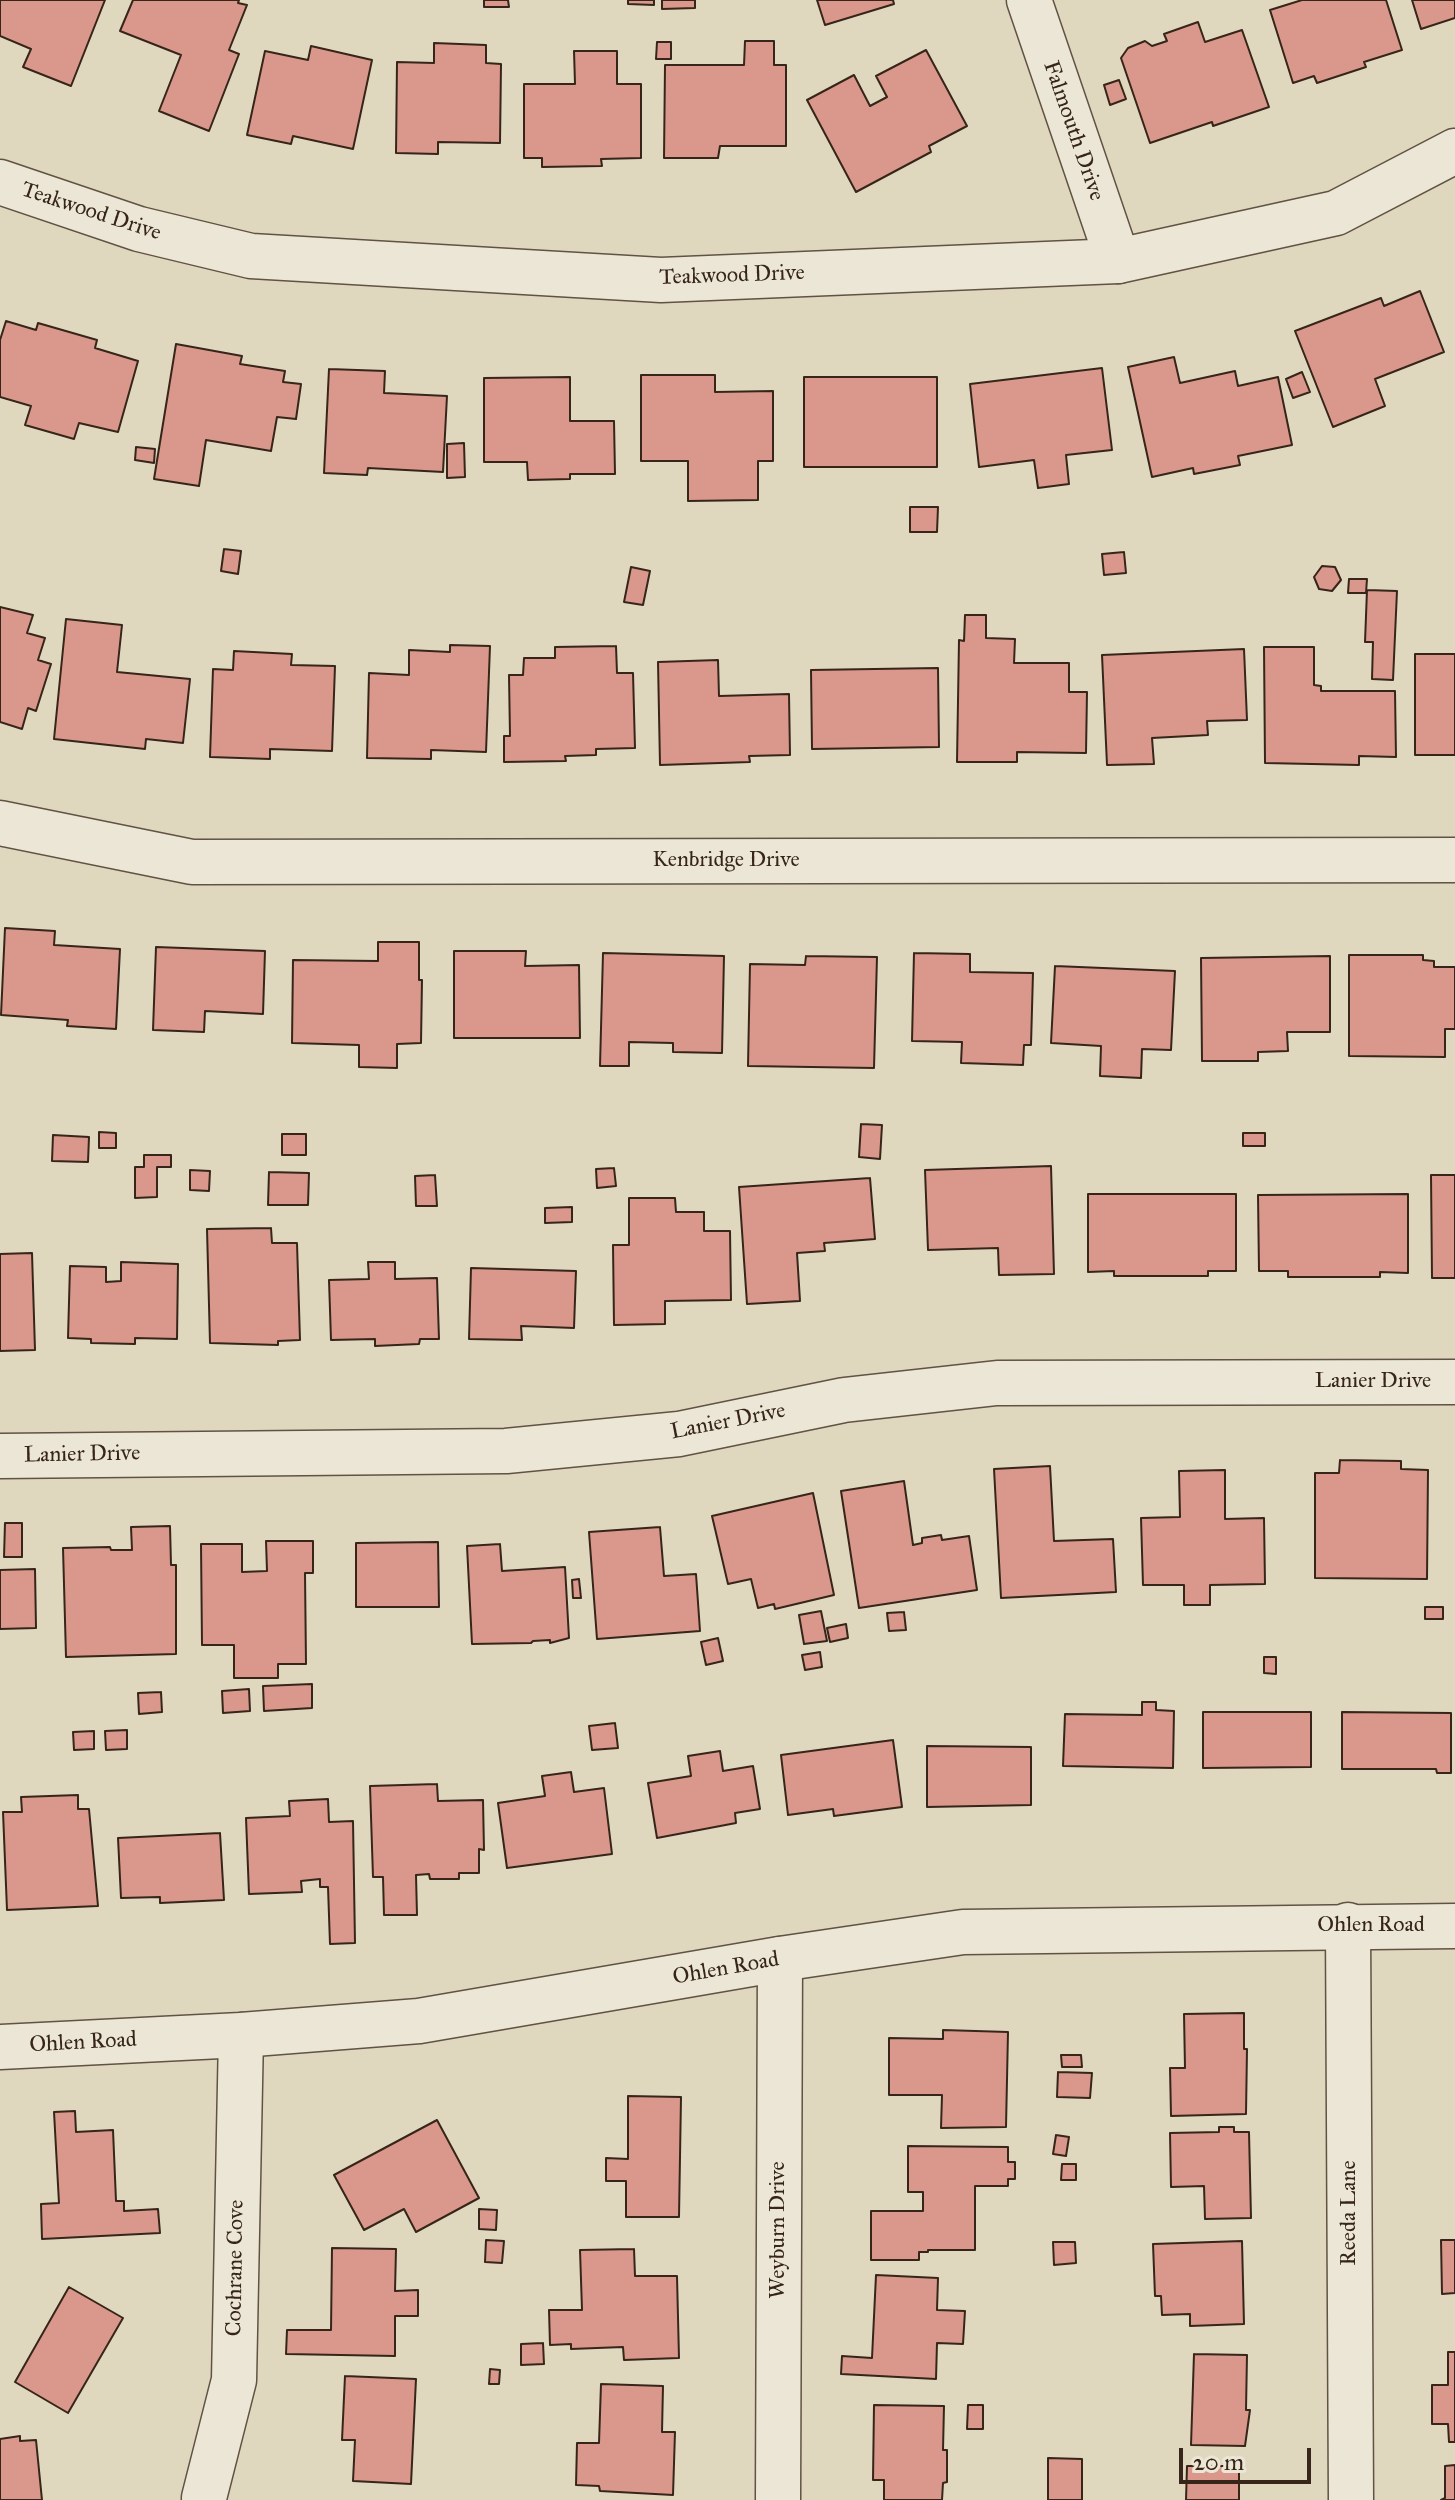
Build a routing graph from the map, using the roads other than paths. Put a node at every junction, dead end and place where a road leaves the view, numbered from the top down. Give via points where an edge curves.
1 (1029, 0) edge
2 (1455, 151) edge
3 (0, 182) edge
4 (1118, 261) junction
5 (0, 823) edge
6 (1455, 860) edge
7 (1455, 1382) edge
8 (0, 1456) edge
9 (1348, 1925) junction
10 (1455, 1926) edge
11 (780, 1959) junction
12 (241, 2035) junction
13 (0, 2047) edge
14 (204, 2498) dead end
15 (778, 2500) edge
16 (1351, 2500) edge

1 - 4 street, Falmouth Drive
2 - 4 street, Teakwood Drive via 1336,213
3 - 4 street, Teakwood Drive via 139,229 251,256 661,280
5 - 6 street, Kenbridge Drive via 192,862
7 - 8 street, Lanier Drive via 997,1383 844,1400 679,1434 506,1451
9 - 10 street, Ohlen Road
9 - 11 street, Ohlen Road via 963,1932
9 - 16 street, Reeda Lane
11 - 12 street, Ohlen Road via 419,2021
11 - 15 street, Weyburn Drive
12 - 13 street, Ohlen Road
12 - 14 street, Cochrane Cove via 234,2380

